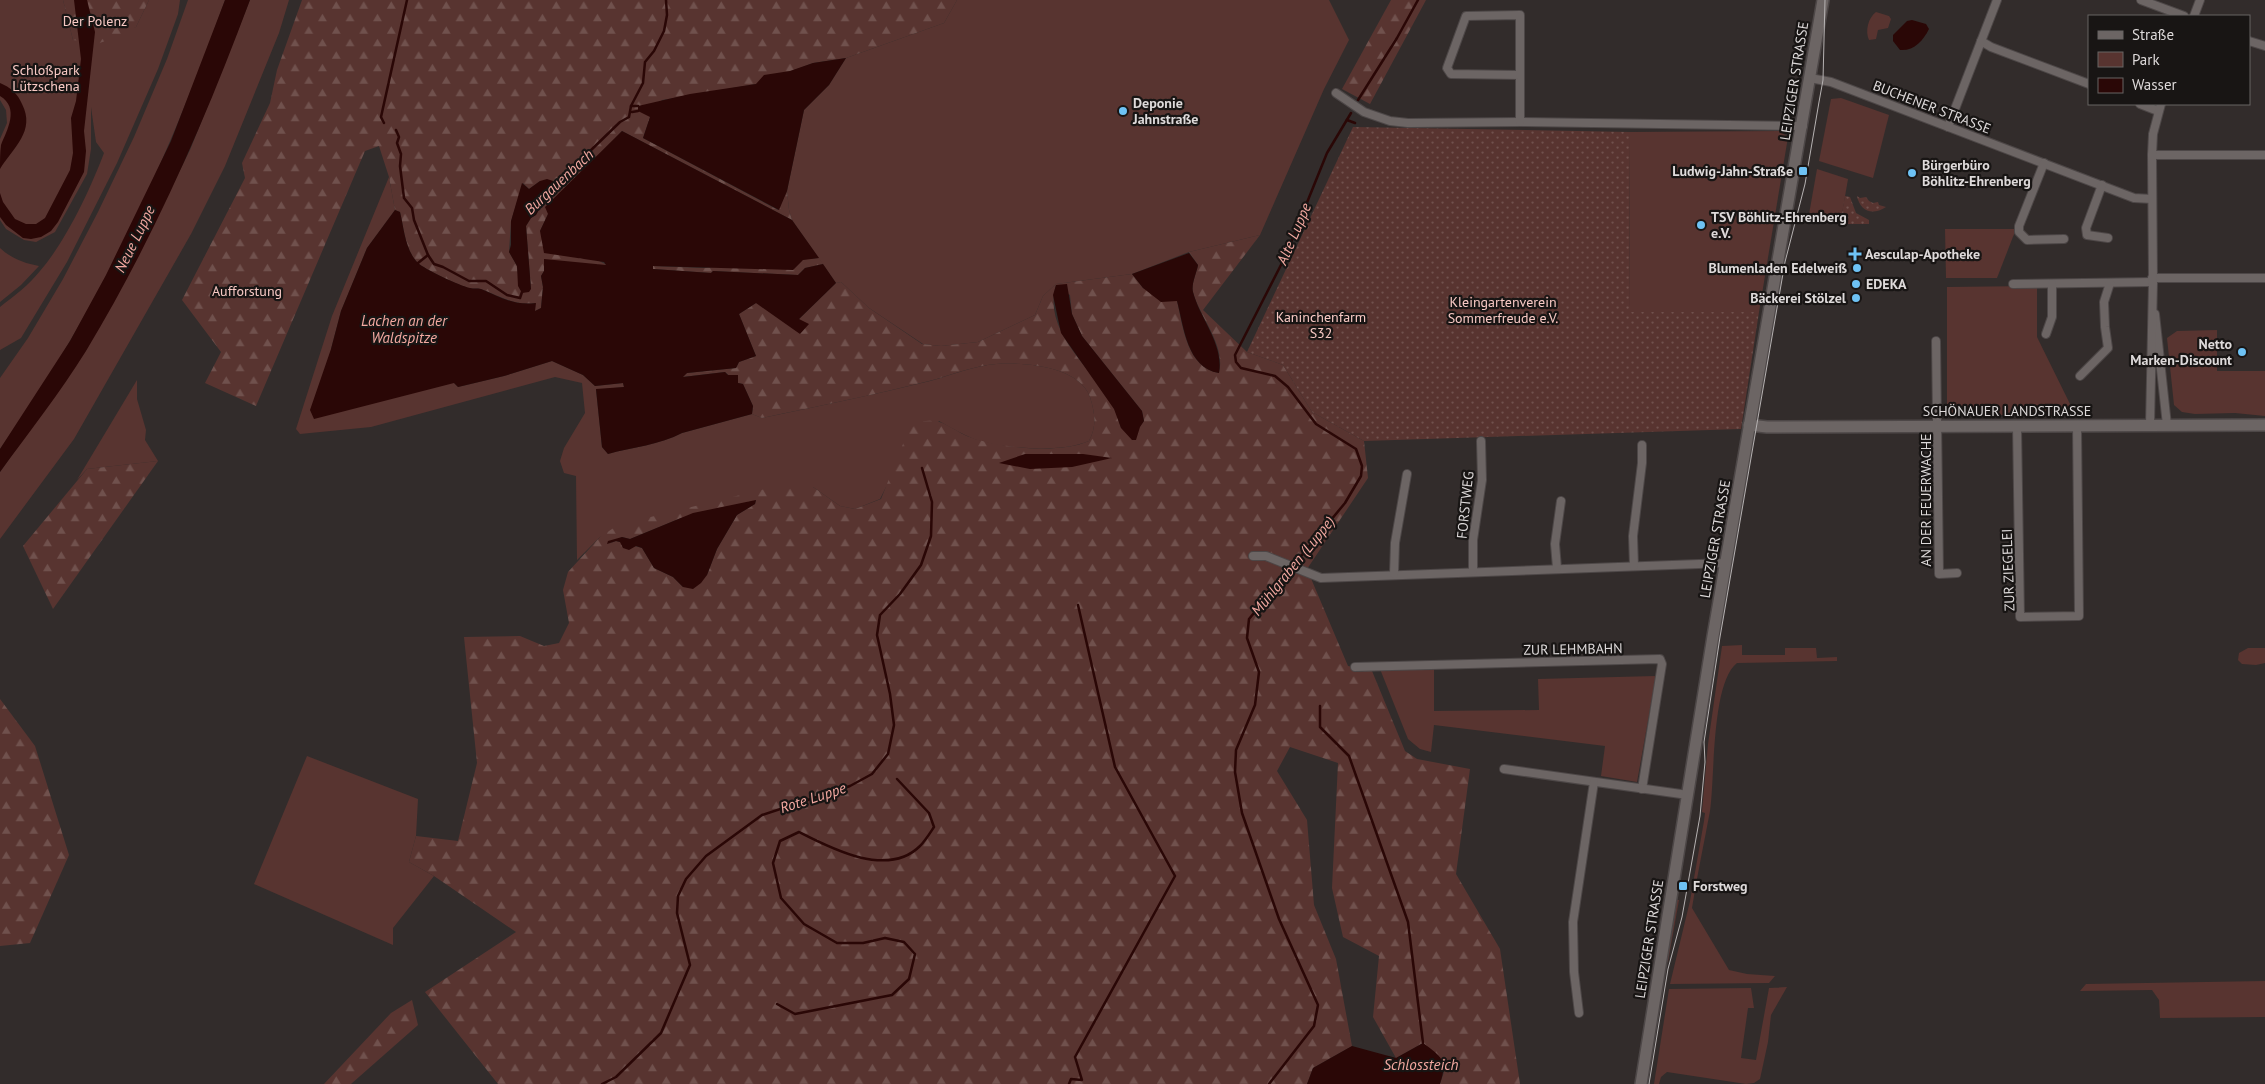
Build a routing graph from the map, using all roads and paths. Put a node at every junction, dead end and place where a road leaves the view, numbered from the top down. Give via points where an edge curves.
1 (1823, 0) edge
2 (1997, 0) edge
3 (2141, 0) edge
4 (2200, 0) edge
5 (2181, 15) edge
6 (2194, 15) edge
7 (1981, 41) junction
8 (2250, 41) edge
9 (2265, 46) edge
10 (1520, 74) junction
11 (1810, 78) junction
12 (2088, 84) edge
13 (1336, 93) dead end
14 (2146, 105) edge
15 (2159, 107) edge
16 (1520, 122) junction
17 (1802, 126) junction
18 (1948, 126) junction
19 (2152, 155) junction
20 (2265, 155) edge
21 (2044, 163) junction
22 (2102, 186) junction
23 (2152, 199) junction
24 (2108, 238) dead end
25 (2064, 239) dead end
26 (2265, 278) edge
27 (2152, 280) junction
28 (2110, 283) junction
29 (2013, 284) dead end
30 (2052, 284) junction
31 (2152, 294) junction
32 (2046, 334) dead end
33 (1936, 341) dead end
34 (2080, 376) dead end
35 (1749, 425) junction
36 (2150, 425) junction
37 (2168, 425) junction
38 (2265, 425) edge
39 (1938, 426) junction
40 (2017, 426) junction
41 (2077, 426) junction
42 (1481, 441) dead end
43 (1642, 445) dead end
44 (1407, 474) dead end
45 (1561, 501) dead end
46 (1253, 556) dead end
47 (1726, 563) junction
48 (1634, 566) junction
49 (1557, 568) junction
50 (1473, 571) junction
51 (1957, 573) dead end
52 (1394, 574) junction
53 (1355, 667) dead end
54 (1504, 768) dead end
55 (1594, 782) junction
56 (1642, 789) junction
57 (1688, 795) junction
58 (1579, 1013) dead end
59 (1641, 1084) edge

1 - 11 street, LEIPZIGER STRASSE
2 - 7 street
3 - 5 street
4 - 6 street
7 - 12 street
7 - 18 street
8 - 9 street
10 - 10 street via 1520,15 1466,16 1447,68 1451,74
10 - 16 street
11 - 17 street, LEIPZIGER STRASSE
11 - 18 street, BUCHENER STRASSE via 1831,82
13 - 16 street via 1364,112 1390,121
14 - 15 street
15 - 19 street
16 - 17 street
17 - 35 street, LEIPZIGER STRASSE
18 - 21 street, BUCHENER STRASSE
19 - 20 street
19 - 23 street
21 - 22 street, BUCHENER STRASSE
21 - 25 street via 2019,232 2027,240
22 - 23 street, BUCHENER STRASSE via 2134,198
22 - 24 street via 2086,228 2087,235
23 - 27 street
26 - 27 street
27 - 28 street
27 - 31 street
28 - 30 street
28 - 34 street via 2104,302 2108,348
29 - 30 street
30 - 32 street via 2052,317
31 - 36 street
31 - 37 street
33 - 39 street, AN DER FEUERWACHE
35 - 39 street, SCHÖNAUER LANDSTRASSE
35 - 47 street, LEIPZIGER STRASSE
36 - 37 street, SCHÖNAUER LANDSTRASSE
36 - 41 street, SCHÖNAUER LANDSTRASSE
37 - 38 street, SCHÖNAUER LANDSTRASSE
39 - 40 street, SCHÖNAUER LANDSTRASSE
39 - 51 street, AN DER FEUERWACHE via 1939,574
40 - 41 street, SCHÖNAUER LANDSTRASSE
40 - 41 street, ZUR ZIEGELEI via 2020,617 2079,616
42 - 50 street, FORSTWEG via 1482,480 1473,540
43 - 48 street via 1633,536
44 - 52 street via 1395,543
45 - 49 street via 1555,544
46 - 52 street via 1266,556 1321,578
47 - 48 street
47 - 57 street, LEIPZIGER STRASSE
48 - 49 street
49 - 50 street
50 - 52 street
53 - 56 street, ZUR LEHMBAHN via 1660,659 1662,664
54 - 55 street
55 - 56 street
55 - 58 street via 1573,922
56 - 57 street
57 - 59 street, LEIPZIGER STRASSE

